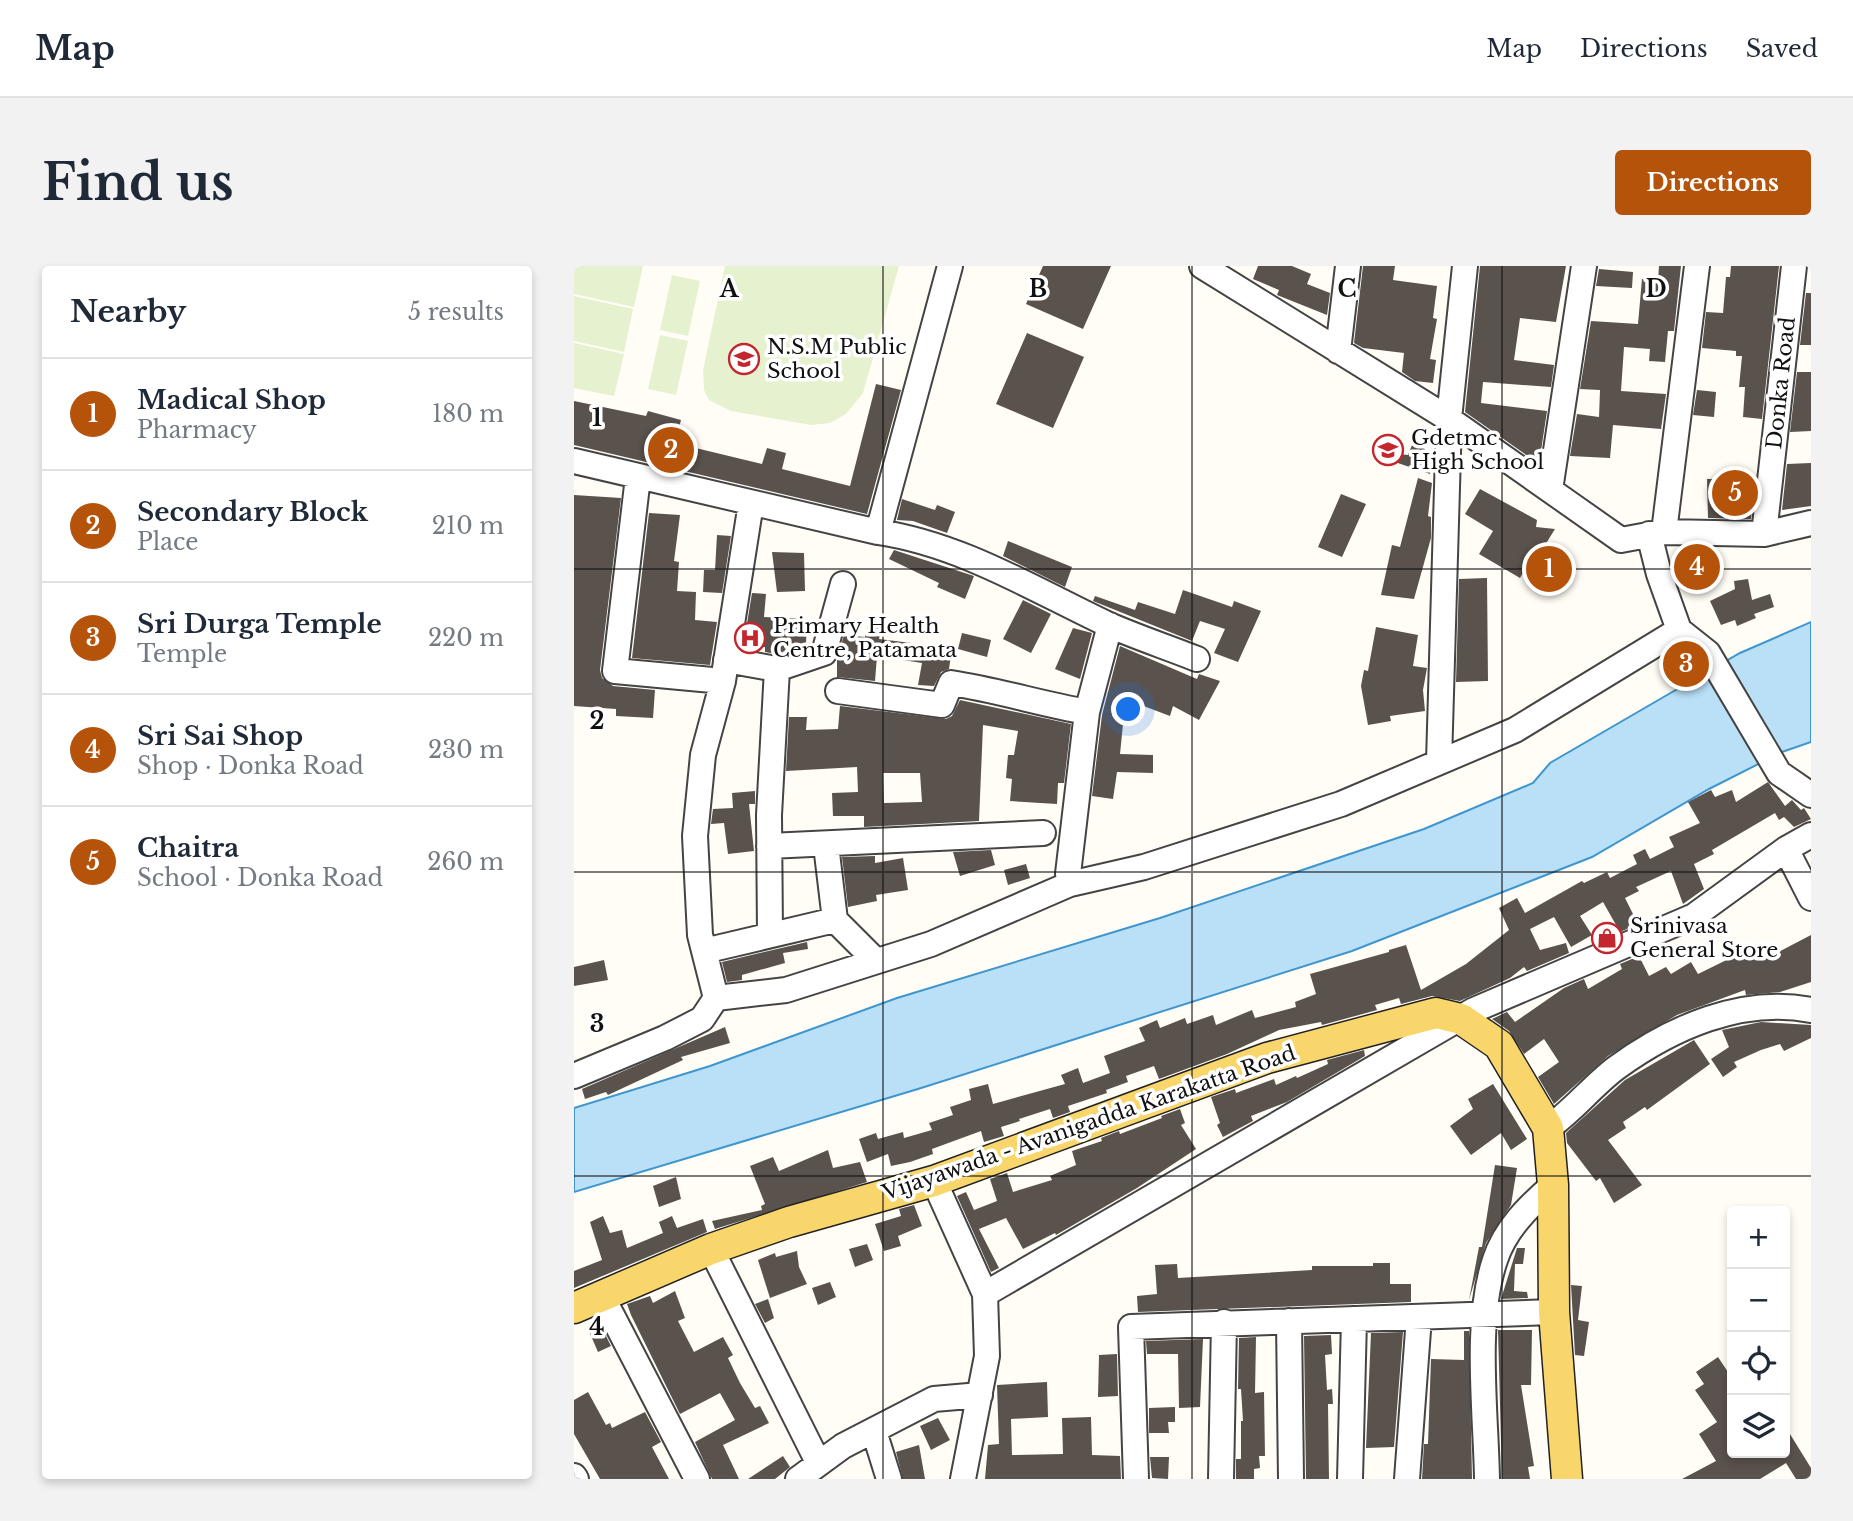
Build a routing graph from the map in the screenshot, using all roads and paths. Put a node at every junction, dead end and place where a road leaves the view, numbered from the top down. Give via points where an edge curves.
1 (950, 266) edge
2 (1202, 266) edge
3 (1348, 266) edge
4 (1465, 266) edge
5 (1584, 266) edge
6 (1697, 266) edge
7 (1794, 266) edge
8 (1338, 351) junction
9 (1449, 419) junction
10 (574, 461) edge
11 (638, 477) junction
12 (1550, 490) junction
13 (751, 503) junction
14 (1811, 523) edge
15 (878, 531) junction
16 (1656, 533) junction
17 (1763, 534) junction
18 (843, 584) dead end
19 (1110, 625) junction
20 (1679, 630) junction
21 (1197, 659) dead end
22 (725, 670) junction
23 (777, 670) junction
24 (838, 691) dead end
25 (1087, 712) junction
26 (1439, 762) junction
27 (1811, 796) edge
28 (1043, 833) dead end
29 (1811, 835) edge
30 (826, 845) junction
31 (769, 846) junction
32 (1786, 849) junction
33 (1070, 884) junction
34 (1811, 898) edge
35 (835, 920) junction
36 (770, 934) junction
37 (704, 951) junction
38 (876, 961) junction
39 (716, 998) junction
40 (1811, 1010) edge
41 (1461, 1019) junction
42 (574, 1076) edge
43 (1548, 1128) junction
44 (934, 1181) junction
45 (1553, 1185) junction
46 (711, 1249) junction
47 (985, 1294) junction
48 (603, 1298) junction
49 (574, 1308) edge
50 (1554, 1312) junction
51 (1484, 1315) junction
52 (1419, 1317) junction
53 (1354, 1319) junction
54 (1289, 1321) junction
55 (1224, 1322) junction
56 (980, 1395) junction
57 (874, 1431) junction
58 (818, 1462) junction
59 (697, 1479) edge
60 (798, 1479) edge
61 (889, 1479) edge
62 (963, 1479) edge
63 (1136, 1479) edge
64 (1222, 1479) edge
65 (1291, 1479) edge
66 (1350, 1479) edge
67 (1407, 1479) edge
68 (1488, 1479) edge
69 (1567, 1479) edge

1 - 15 street
2 - 8 street
3 - 8 street
4 - 9 street
5 - 12 street
6 - 16 street
7 - 17 street, Donka Road
8 - 9 street
9 - 12 street
9 - 26 street
10 - 11 street
11 - 13 street
11 - 22 street via 615,671
12 - 16 street via 1621,540
13 - 15 street
13 - 22 street
14 - 17 street
15 - 19 street via 929,542
16 - 17 street
16 - 20 street via 1659,574
18 - 23 street via 824,653
19 - 21 street
19 - 25 street
20 - 26 street via 1515,730
20 - 27 street via 1708,653 1779,773
22 - 23 street
22 - 37 street via 702,755 695,836
23 - 31 street
24 - 25 street via 942,705 951,683
25 - 33 street
26 - 33 street via 1340,804 1144,867
28 - 30 street
29 - 32 street
30 - 31 street
30 - 35 street
31 - 36 street
32 - 34 street
32 - 41 street via 1694,916
33 - 38 street via 930,944
35 - 36 street
35 - 38 street
36 - 37 street
37 - 39 street
38 - 39 street via 786,990
39 - 42 street via 702,1019
40 - 43 street via 1750,1008 1696,1021 1616,1069
41 - 43 main road, Vijayawada - Avanigadda Karakatta Road via 1499,1045
41 - 44 main road, Vijayawada - Avanigadda Karakatta Road via 1436,1013 1267,1058
41 - 47 street
43 - 45 main road, Vijayawada - Avanigadda Karakatta Road
44 - 46 main road, Vijayawada - Avanigadda Karakatta Road
44 - 47 street
45 - 50 main road, Vijayawada - Avanigadda Karakatta Road
45 - 51 street via 1522,1213 1495,1259
46 - 48 main road, Vijayawada - Avanigadda Karakatta Road
46 - 58 street
47 - 56 street via 987,1356
48 - 49 main road, Vijayawada - Avanigadda Karakatta Road
48 - 59 street
50 - 51 street
50 - 69 main road, Vijayawada - Avanigadda Karakatta Road
51 - 52 street
51 - 68 street
52 - 53 street
52 - 67 street
53 - 54 street
53 - 66 street
54 - 55 street
54 - 65 street
55 - 63 street via 1131,1327
55 - 64 street
56 - 57 street via 934,1399
56 - 62 street
57 - 58 street
57 - 61 street
58 - 60 street

